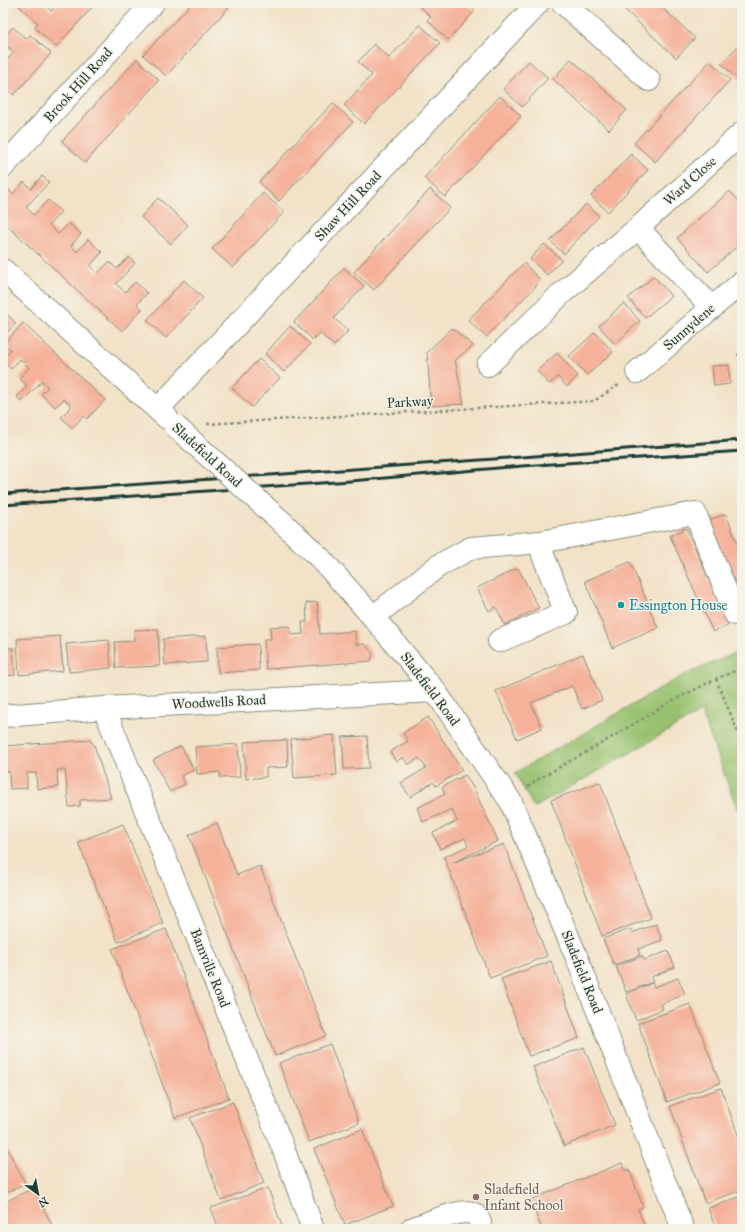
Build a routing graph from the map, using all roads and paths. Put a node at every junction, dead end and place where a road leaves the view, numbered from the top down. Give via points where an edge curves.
1 (153, 3) edge
2 (538, 3) edge
3 (563, 3) edge
4 (649, 80) dead end
5 (742, 133) edge
6 (3, 168) edge
7 (638, 228) junction
8 (3, 270) edge
9 (742, 282) edge
10 (712, 308) junction
11 (488, 365) dead end
12 (637, 372) joint
13 (158, 409) junction
14 (175, 426) junction
15 (541, 542) junction
16 (736, 614) dead end
17 (373, 616) junction
18 (499, 641) dead end
19 (742, 668) edge
20 (716, 679) junction
21 (435, 691) junction
22 (104, 708) junction
23 (3, 716) edge
24 (742, 742) edge
25 (511, 802) junction
26 (480, 1222) dead end
27 (313, 1229) edge
28 (411, 1229) edge
29 (684, 1229) edge

1 - 6 street, Brook Hill Road
2 - 13 street, Shaw Hill Road
3 - 4 street
5 - 7 street, Ward Close
7 - 10 street
7 - 11 street, Ward Close via 560,294
8 - 13 street, Sladefield Road
9 - 10 street, Sunnydene
10 - 12 street, Sunnydene
12 - 14 path, Parkway via 594,401
13 - 14 street, Sladefield Road
14 - 17 street, Sladefield Road, bridge via 320,558
15 - 16 street via 695,513
15 - 17 street via 471,548 438,566
15 - 18 street via 543,555 566,613
17 - 21 street, Sladefield Road
19 - 20 path
20 - 24 path
20 - 25 path via 672,701 535,781
21 - 22 street, Woodwells Road
21 - 25 street, Sladefield Road
22 - 23 street, Woodwells Road
22 - 27 street, Bamville Road via 283,1148
25 - 29 street, Sladefield Road via 576,953
26 - 28 street via 475,1214 467,1211

